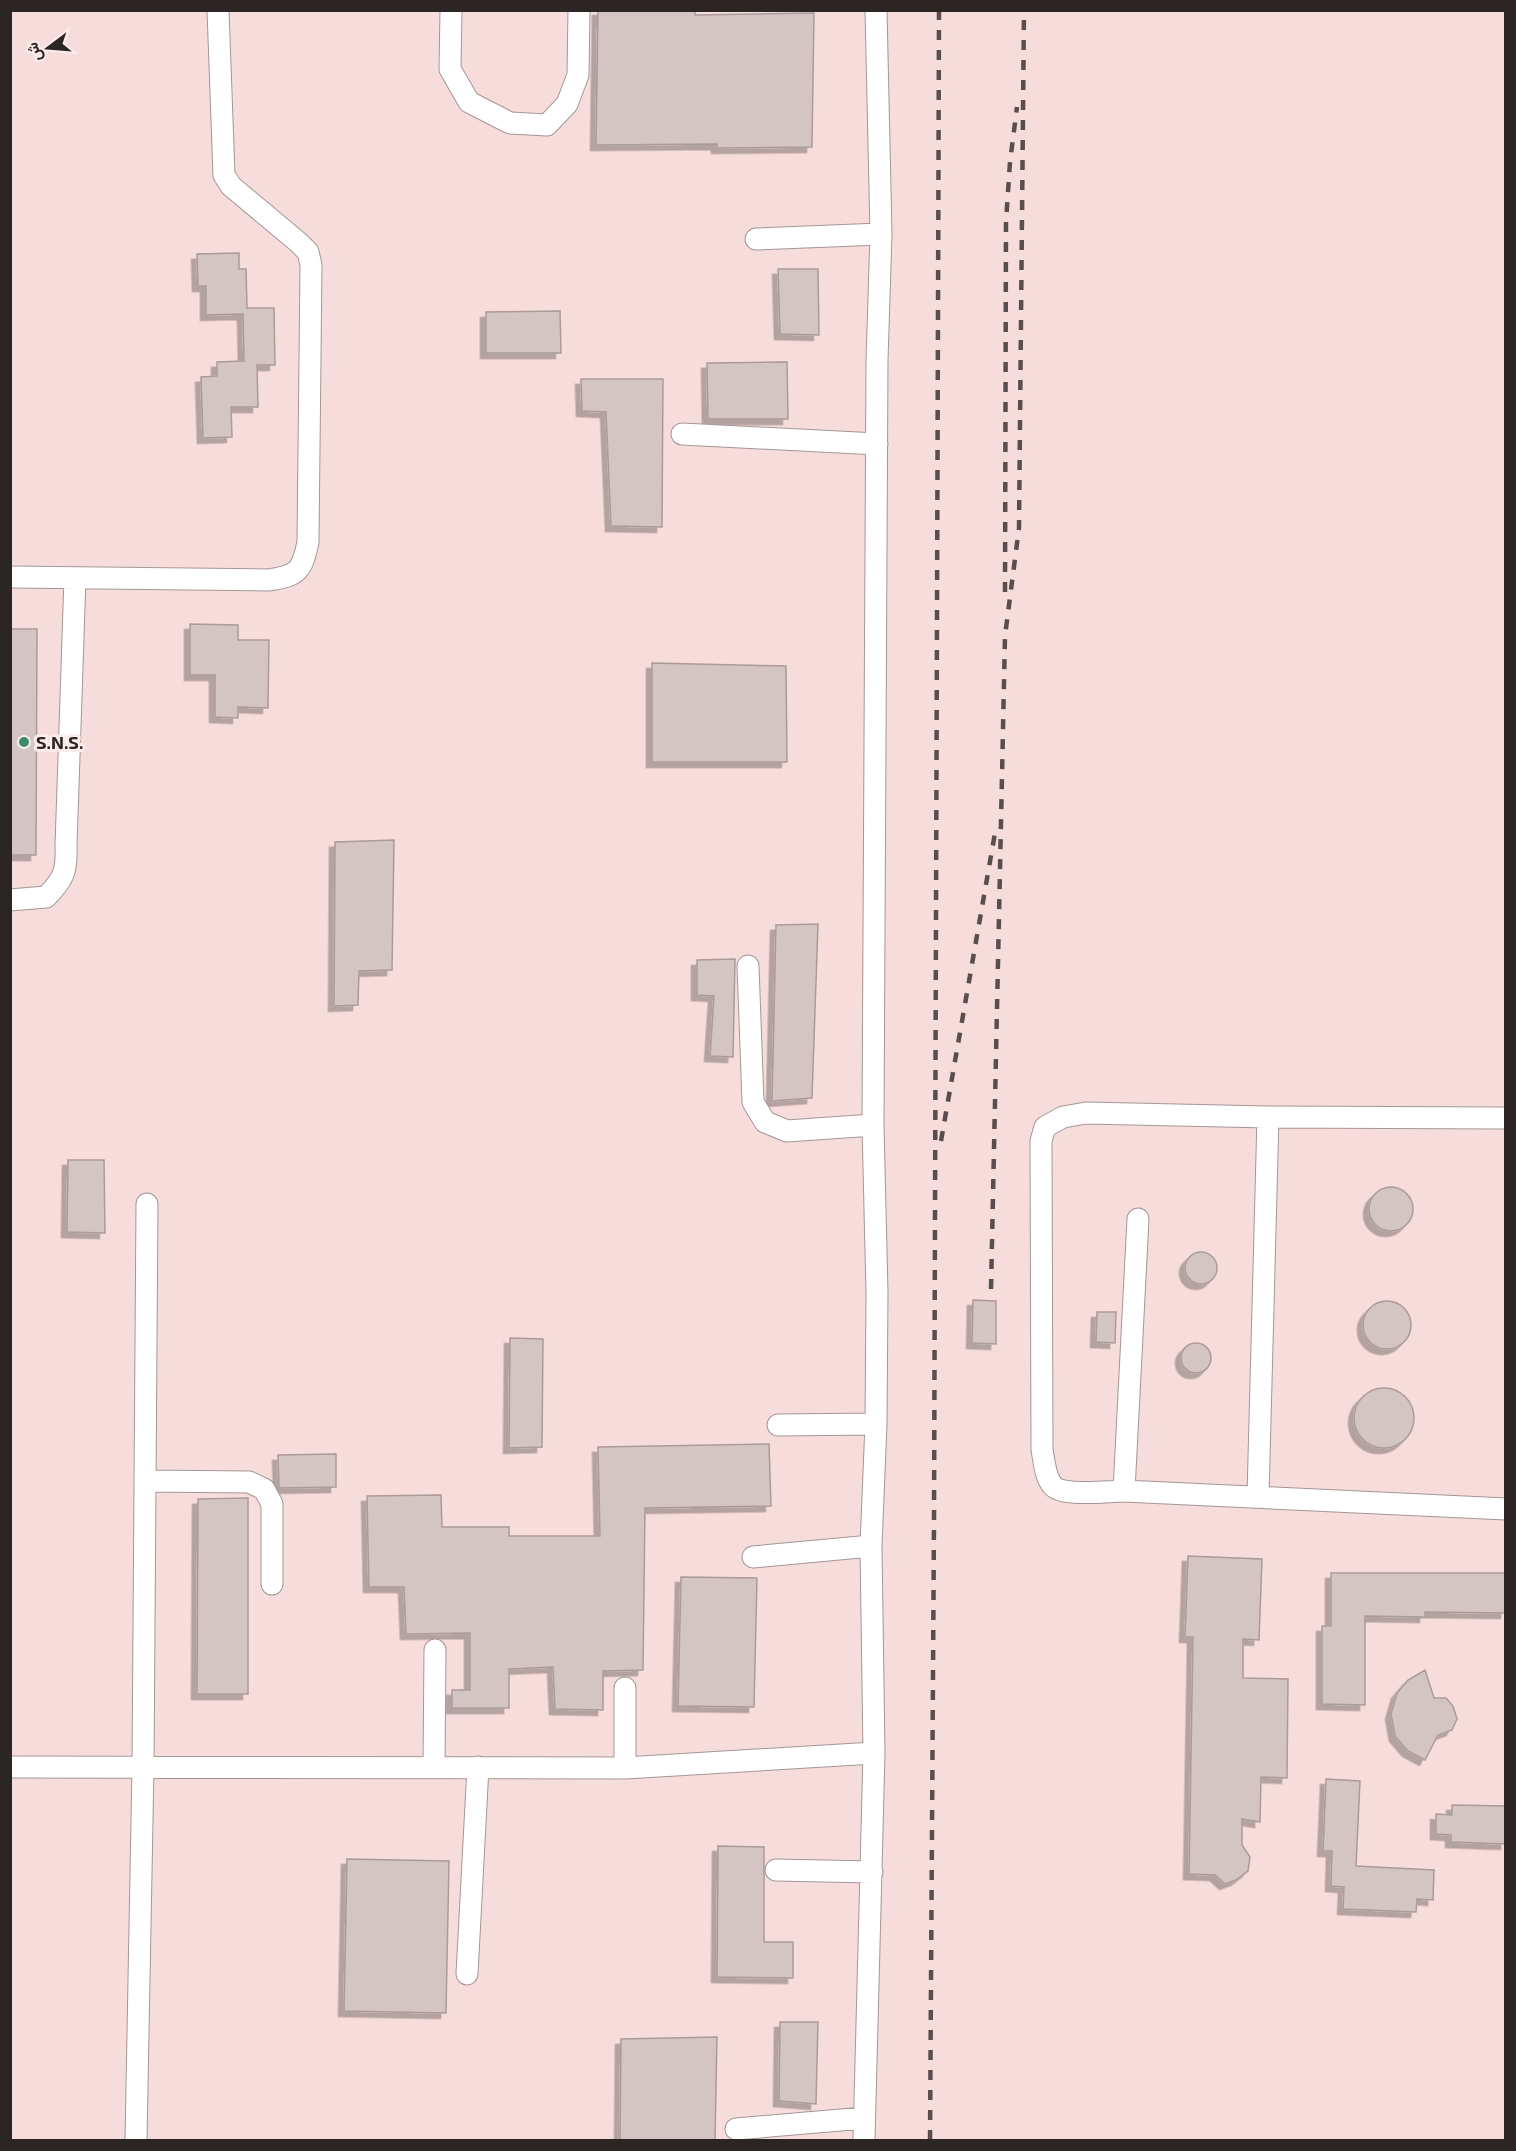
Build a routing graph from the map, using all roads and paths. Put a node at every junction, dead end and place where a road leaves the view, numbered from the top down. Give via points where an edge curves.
1 (218, 10) edge
2 (451, 10) edge
3 (579, 10) edge
4 (876, 10) edge
5 (881, 234) junction
6 (756, 239) dead end
7 (682, 435) dead end
8 (878, 444) junction
9 (10, 577) edge
10 (75, 578) junction
11 (10, 900) edge
12 (748, 966) dead end
13 (1268, 1117) junction
14 (1506, 1118) edge
15 (873, 1125) junction
16 (147, 1204) dead end
17 (1138, 1219) dead end
18 (876, 1424) junction
19 (778, 1425) dead end
20 (145, 1481) junction
21 (1124, 1491) junction
22 (1258, 1496) junction
23 (1506, 1509) edge
24 (871, 1546) junction
25 (753, 1557) dead end
26 (272, 1584) dead end
27 (435, 1650) dead end
28 (625, 1688) dead end
29 (874, 1753) junction
30 (10, 1767) edge
31 (142, 1767) junction
32 (434, 1767) junction
33 (478, 1767) junction
34 (625, 1768) junction
35 (776, 1870) dead end
36 (872, 1872) junction
37 (467, 1974) dead end
38 (864, 2118) junction
39 (736, 2129) dead end
40 (136, 2140) edge
41 (864, 2140) edge

1 - 10 street via 224,175 231,186 308,252 311,265 308,542 304,562 290,577 268,580
2 - 3 street via 450,69 469,102 510,123 547,125 567,104 578,75
4 - 5 street
5 - 6 street
5 - 8 street
7 - 8 street
8 - 15 street
9 - 10 street
10 - 11 street via 67,866 60,884 46,897
12 - 15 street via 753,1102 765,1122 787,1131
13 - 14 street
13 - 21 street via 1086,1113 1063,1117 1045,1127 1041,1141 1042,1437 1047,1473 1054,1486 1068,1492
13 - 22 street
15 - 18 street
16 - 20 street
17 - 21 street
18 - 19 street
18 - 24 street
20 - 26 street via 249,1482 264,1490 272,1504
20 - 31 street
21 - 22 street
22 - 23 street
24 - 25 street
24 - 29 street
27 - 32 street
28 - 34 street
29 - 34 street
29 - 36 street
30 - 31 street
31 - 32 street
31 - 40 street
32 - 33 street
33 - 34 street
33 - 37 street
35 - 36 street
36 - 38 street
38 - 39 street
38 - 41 street

